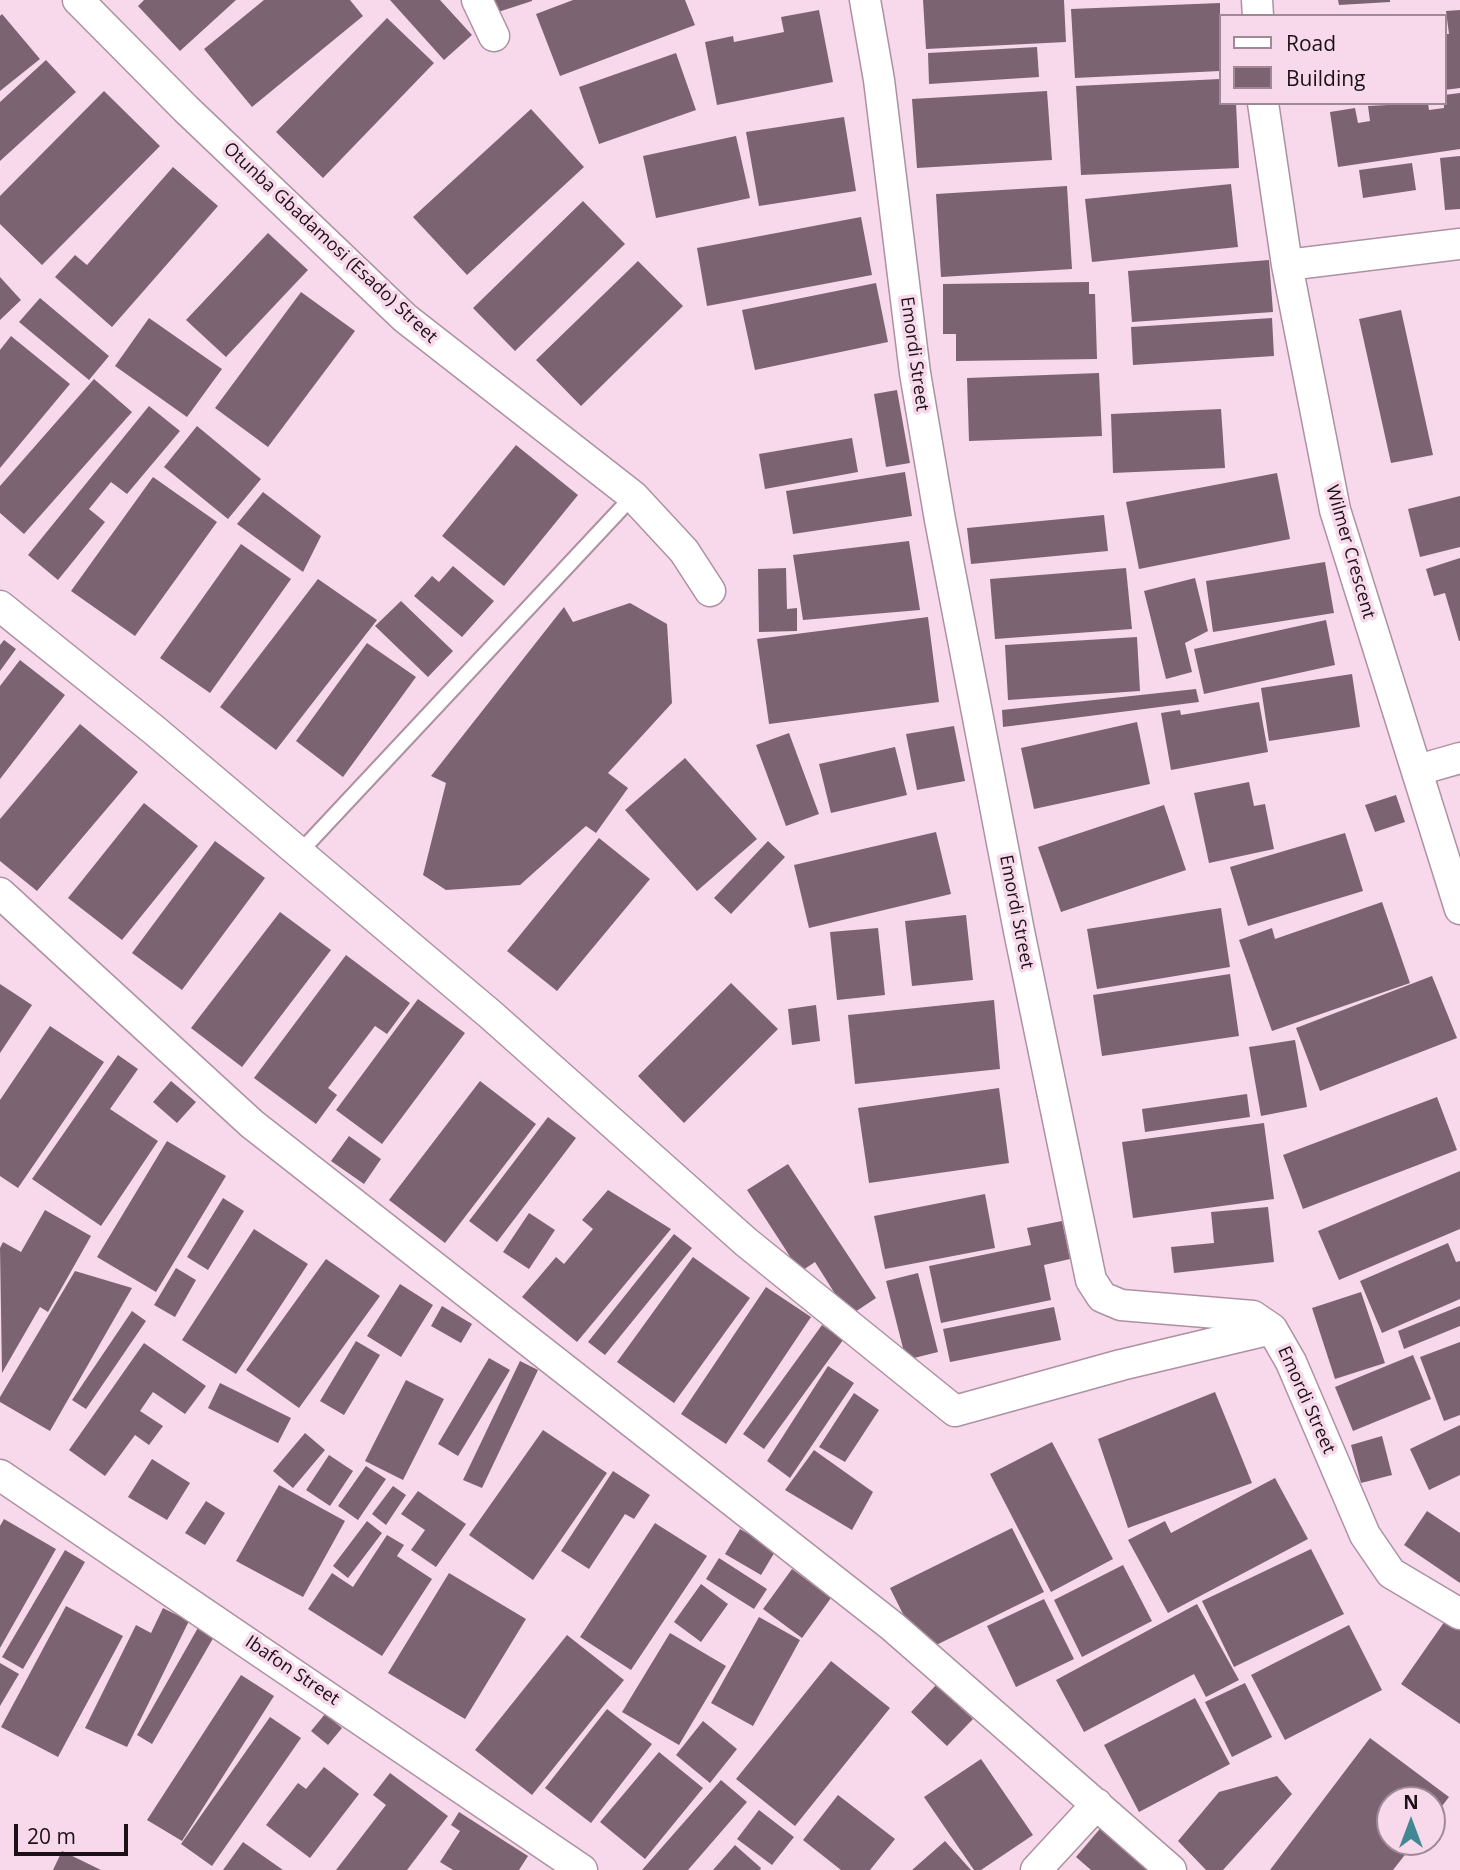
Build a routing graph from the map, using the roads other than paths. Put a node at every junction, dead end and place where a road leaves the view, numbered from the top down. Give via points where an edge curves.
1 (78, 0) edge
2 (477, 0) edge
3 (865, 0) edge
4 (494, 36) dead end
5 (1263, 105) edge
6 (1460, 244) edge
7 (1287, 265) junction
8 (633, 496) junction
9 (710, 591) dead end
10 (0, 606) edge
11 (1460, 758) edge
12 (1418, 770) junction
13 (300, 852) junction
14 (0, 893) edge
15 (1460, 909) edge
16 (1272, 1329) junction
17 (0, 1475) edge
18 (1460, 1614) edge
19 (1097, 1804) junction
20 (582, 1870) edge
21 (1036, 1870) edge
22 (1171, 1870) edge

1 - 8 street, Otunba Gbadamosi (Esado) Street via 405,318
2 - 4 street
3 - 16 street, Emordi Street via 915,373 940,520 1091,1280 1102,1297 1121,1306 1252,1316
5 - 7 street, Wilmer Crescent
6 - 7 street
7 - 12 street, Wilmer Crescent via 1335,510
8 - 9 street, Otunba Gbadamosi (Esado) Street via 684,551
8 - 13 lane
10 - 13 street
11 - 12 street
12 - 15 street, Wilmer Crescent
13 - 16 street via 746,1242 955,1411
14 - 19 street via 252,1124 892,1626
16 - 18 street, Emordi Street via 1291,1362 1365,1535 1391,1573
17 - 20 street, Ibafon Street
19 - 21 street
19 - 22 street

